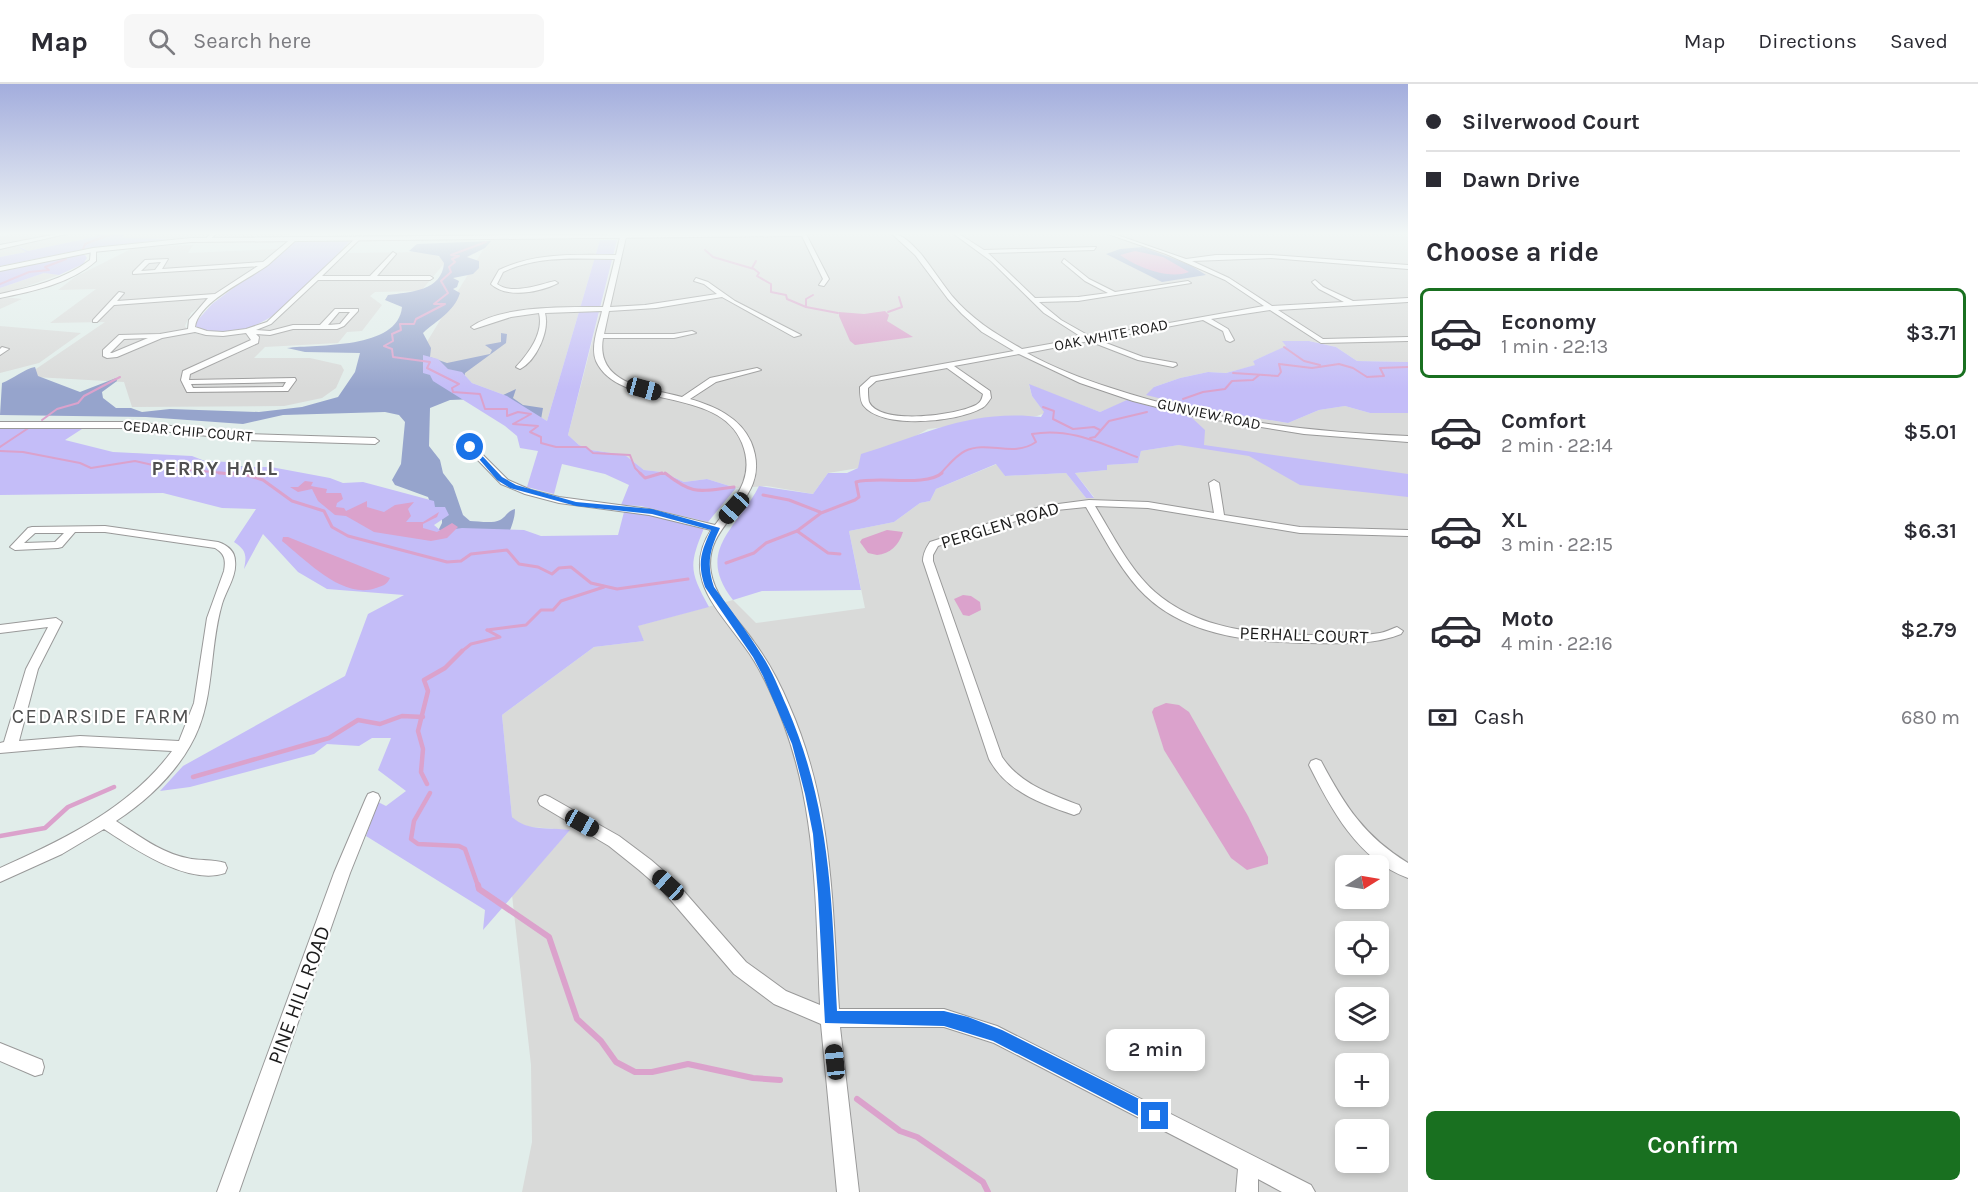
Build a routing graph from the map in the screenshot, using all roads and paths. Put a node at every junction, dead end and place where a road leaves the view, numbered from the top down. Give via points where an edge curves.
1 (40, 286) edge
2 (231, 286) edge
3 (310, 286) edge
4 (496, 286) edge
5 (537, 286) edge
6 (612, 286) edge
7 (710, 286) edge
8 (944, 286) edge
9 (1019, 286) edge
10 (1098, 286) edge
11 (1168, 286) edge
12 (1239, 286) edge
13 (1319, 286) edge
14 (121, 293) dead end
15 (1113, 293) junction
16 (722, 295) junction
17 (0, 296) edge
18 (216, 296) junction
19 (1034, 300) junction
20 (1408, 300) edge
21 (112, 303) junction
22 (1352, 304) junction
23 (607, 308) junction
24 (1274, 308) junction
25 (542, 312) junction
26 (1204, 318) junction
27 (95, 321) dead end
28 (322, 327) dead end
29 (474, 327) dead end
30 (193, 330) junction
31 (247, 331) junction
32 (692, 333) dead end
33 (797, 335) dead end
34 (160, 336) junction
35 (600, 336) junction
36 (1093, 338) junction
37 (1408, 339) edge
38 (1230, 340) dead end
39 (1020, 352) junction
40 (948, 365) junction
41 (1173, 365) dead end
42 (520, 367) dead end
43 (757, 370) dead end
44 (187, 382) junction
45 (683, 400) junction
46 (0, 425) edge
47 (1408, 439) edge
48 (375, 441) dead end
49 (458, 445) dead end
50 (1214, 483) dead end
51 (1089, 503) junction
52 (1220, 518) junction
53 (73, 528) dead end
54 (716, 528) junction
55 (1408, 533) edge
56 (0, 629) edge
57 (1397, 631) dead end
58 (183, 746) junction
59 (5, 748) edge
60 (1316, 765) dead end
61 (374, 798) dead end
62 (545, 801) dead end
63 (1074, 809) dead end
64 (106, 822) junction
65 (219, 868) dead end
66 (1408, 871) edge
67 (0, 875) edge
68 (830, 1018) junction
69 (0, 1052) edge
70 (35, 1067) dead end
71 (1248, 1164) junction
72 (228, 1192) edge
73 (848, 1192) edge
74 (1247, 1192) edge
75 (1304, 1192) edge

1 - 17 street
2 - 18 street
3 - 31 street via 272,321
4 - 5 street via 509,290
6 - 23 street
7 - 16 street
8 - 39 street, GUNVIEW ROAD via 965,314
9 - 19 street
10 - 15 street
11 - 15 street
12 - 24 street
13 - 22 street
14 - 21 street
15 - 19 street
16 - 23 street via 646,307
16 - 33 street
18 - 21 street
18 - 30 street via 192,320
19 - 36 street via 1057,320
20 - 22 street, OAK WHITE ROAD
21 - 27 street
22 - 24 street, OAK WHITE ROAD
23 - 25 street
23 - 35 street
24 - 26 street, OAK WHITE ROAD
24 - 37 street via 1321,341
25 - 29 street via 492,319
25 - 42 street via 544,322 530,358
26 - 36 street, OAK WHITE ROAD
26 - 38 street via 1226,330
28 - 31 street
30 - 31 street via 216,334
30 - 34 street
31 - 44 street via 255,341 189,371
32 - 35 street
34 - 34 street via 122,337 106,352 107,356
35 - 45 street via 600,364 611,374
36 - 39 street, OAK WHITE ROAD
36 - 41 street via 1134,357
39 - 40 street, OAK WHITE ROAD
39 - 47 street, GUNVIEW ROAD via 1100,386 1202,414 1319,433
40 - 40 street, OAK WHITE ROAD via 987,393 981,406 941,417 909,420 883,415 866,401 864,387 874,379
43 - 45 street via 713,380
44 - 44 street via 192,391 285,389 291,380
45 - 54 street via 721,414 748,441 751,479 734,508
46 - 48 street, CEDAR CHIP COURT via 134,425 245,437
49 - 54 street via 475,450 500,478 513,486 576,504 652,512
50 - 52 street
51 - 52 street, PERGLEN ROAD via 1148,505
51 - 57 street, PERHALL COURT via 1149,593 1165,606 1204,625 1240,635 1292,638 1371,638
51 - 63 street, PERGLEN ROAD via 1046,508 949,537 934,544 928,555 968,682 1000,766 1032,792
52 - 55 street, PERGLEN ROAD via 1324,532
53 - 58 street via 105,529 223,548 232,557 209,635 197,717
54 - 68 street via 705,552 705,574 768,676 797,744 811,794 825,894
56 - 59 street via 56,622 32,669
58 - 59 street via 81,741
58 - 64 street via 162,772
60 - 66 street via 1348,824 1376,851
61 - 72 street, PINE HILL ROAD via 342,873
62 - 68 street via 614,840 645,865 668,885 740,968 761,984 780,998
64 - 65 street via 169,861 196,868
64 - 67 street via 49,854
68 - 71 street via 944,1018 997,1035
68 - 73 street
69 - 70 street
71 - 74 street
71 - 75 street

